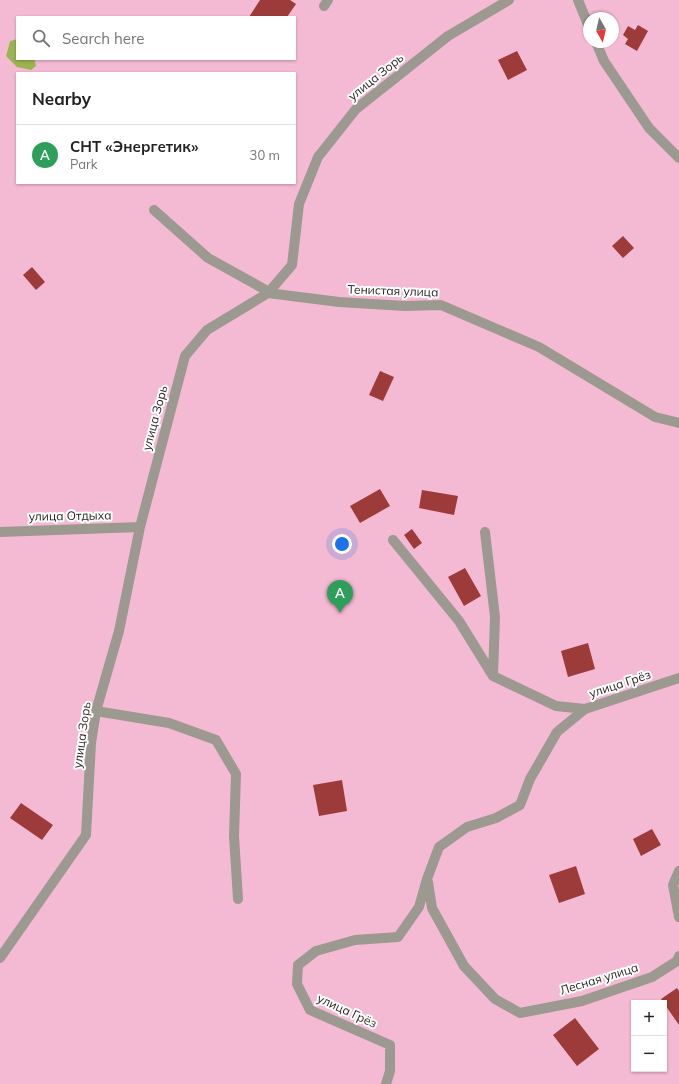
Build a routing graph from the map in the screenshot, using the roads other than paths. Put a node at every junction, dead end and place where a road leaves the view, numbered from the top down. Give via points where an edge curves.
1 (509, 0) edge
2 (578, 0) edge
3 (583, 12) edge
4 (599, 48) edge
5 (679, 158) edge
6 (154, 210) dead end
7 (268, 293) junction
8 (679, 424) edge
9 (140, 527) junction
10 (0, 532) edge
11 (485, 532) dead end
12 (393, 540) dead end
13 (493, 676) junction
14 (679, 678) edge
15 (585, 709) junction
16 (96, 711) junction
17 (679, 871) edge
18 (427, 878) junction
19 (238, 899) dead end
20 (679, 917) edge
21 (679, 956) edge
22 (0, 958) edge
23 (386, 1084) edge

1 - 7 street, улица Зорь via 448,36 356,109 318,157 299,204 292,265
2 - 3 street
4 - 5 street via 604,61 649,128
6 - 7 street, Тенистая улица via 208,258
7 - 8 street, Тенистая улица via 340,302 405,306 442,305 539,347 655,417
7 - 9 street, улица Зорь via 207,330 185,356
9 - 10 street, улица Отдыха
9 - 16 street, улица Зорь via 119,631
11 - 13 street via 495,617
12 - 13 street via 459,621
13 - 15 street via 556,706
14 - 15 street, улица Грёз
15 - 18 street, улица Грёз via 557,732 530,779 520,805 496,818 467,827 439,846
16 - 19 street via 169,723 216,740 236,774 234,836
16 - 22 street, улица Зорь via 91,743 86,835
17 - 20 street via 673,885
18 - 21 street, Лесная улица via 432,908 464,966 495,999 520,1012 582,1001 652,977
18 - 23 street, улица Грёз via 419,908 398,937 355,940 316,951 298,965 297,984 310,1010 390,1045 390,1071

